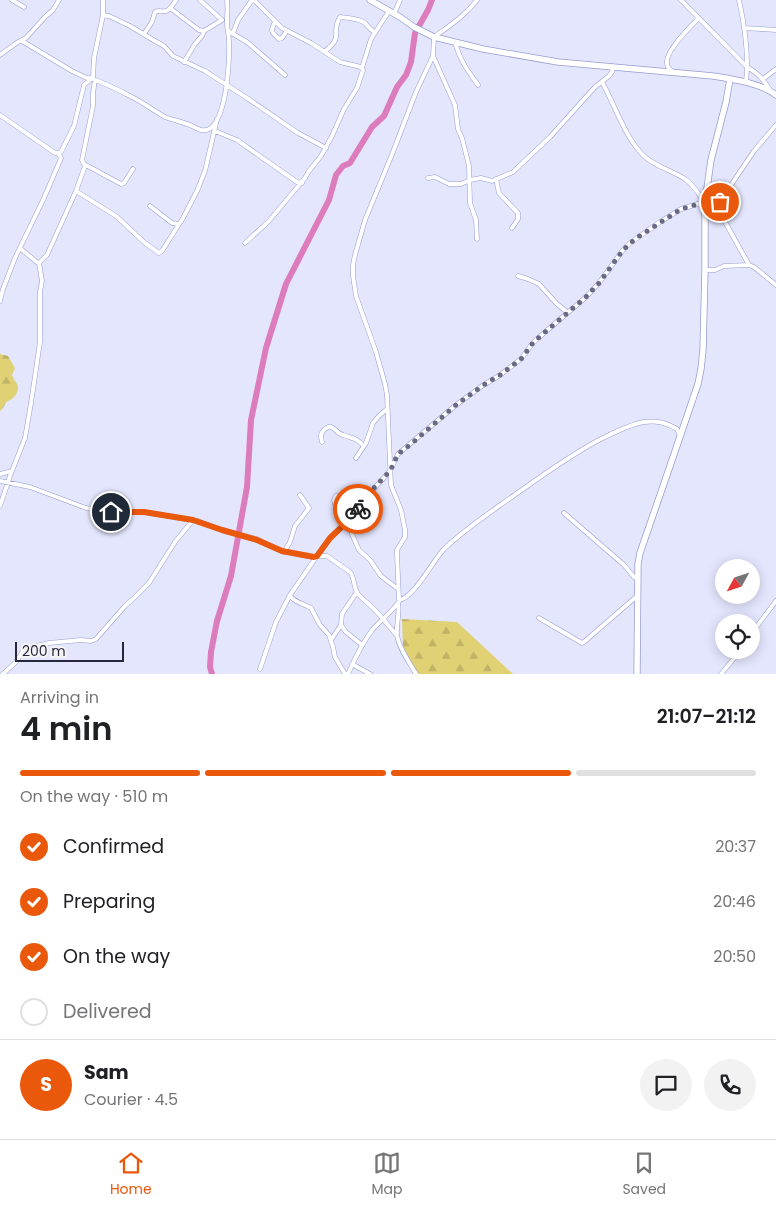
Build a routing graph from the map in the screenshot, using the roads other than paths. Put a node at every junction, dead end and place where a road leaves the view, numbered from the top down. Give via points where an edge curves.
1 (12, 0) edge
2 (59, 0) edge
3 (103, 0) edge
4 (176, 0) edge
5 (200, 0) edge
6 (227, 0) edge
7 (251, 0) edge
8 (370, 0) edge
9 (400, 0) edge
10 (477, 0) edge
11 (681, 0) edge
12 (739, 0) edge
13 (24, 7) dead end
14 (170, 8) junction
15 (391, 12) junction
16 (103, 15) junction
17 (699, 18) junction
18 (224, 21) junction
19 (275, 22) junction
20 (745, 28) junction
21 (204, 30) junction
22 (776, 30) edge
23 (231, 32) junction
24 (286, 32) junction
25 (374, 32) junction
26 (144, 34) junction
27 (434, 37) junction
28 (21, 41) junction
29 (455, 42) junction
30 (325, 51) junction
31 (0, 55) edge
32 (433, 56) junction
33 (184, 62) junction
34 (613, 67) junction
35 (748, 67) junction
36 (362, 68) junction
37 (776, 69) edge
38 (673, 72) junction
39 (285, 75) dead end
40 (763, 78) junction
41 (91, 79) junction
42 (730, 79) junction
43 (602, 82) junction
44 (746, 82) junction
45 (478, 85) dead end
46 (227, 86) junction
47 (770, 90) junction
48 (776, 95) edge
49 (0, 115) edge
50 (217, 119) junction
51 (776, 125) edge
52 (214, 131) junction
53 (326, 148) junction
54 (58, 154) junction
55 (84, 164) junction
56 (133, 169) dead end
57 (428, 178) dead end
58 (496, 179) junction
59 (470, 180) junction
60 (302, 183) junction
61 (76, 191) junction
62 (708, 201) junction
63 (150, 206) dead end
64 (178, 224) junction
65 (512, 228) dead end
66 (477, 239) dead end
67 (244, 243) dead end
68 (21, 249) junction
69 (40, 263) junction
70 (749, 265) junction
71 (705, 270) junction
72 (518, 276) dead end
73 (776, 285) edge
74 (0, 301) edge
75 (567, 312) junction
76 (387, 409) junction
77 (680, 436) junction
78 (322, 442) dead end
79 (364, 446) junction
80 (356, 458) dead end
81 (12, 471) junction
82 (390, 471) junction
83 (0, 474) edge
84 (0, 481) edge
85 (8, 482) junction
86 (300, 496) dead end
87 (363, 502) junction
88 (0, 506) edge
89 (564, 514) dead end
90 (193, 520) junction
91 (349, 520) junction
92 (284, 552) junction
93 (317, 556) junction
94 (638, 579) junction
95 (398, 589) junction
96 (357, 592) junction
97 (290, 595) junction
98 (638, 596) junction
99 (776, 601) edge
100 (399, 602) junction
101 (540, 618) dead end
102 (383, 619) junction
103 (760, 622) edge
104 (341, 625) junction
105 (398, 636) junction
106 (331, 640) junction
107 (362, 646) junction
108 (734, 659) edge
109 (352, 664) junction
110 (260, 669) dead end
111 (3, 674) edge
112 (346, 674) edge
113 (370, 674) edge
114 (416, 674) edge
115 (637, 674) edge
116 (721, 674) edge

1 - 13 street
2 - 28 street
3 - 16 street
4 - 14 street
5 - 18 street
6 - 18 street via 228,13
7 - 19 street
7 - 23 street
8 - 15 street
9 - 15 street
10 - 27 street
11 - 17 street
12 - 20 street
14 - 21 street via 199,30
14 - 26 street via 155,12
15 - 25 street
15 - 27 street
16 - 26 street
16 - 41 street
17 - 35 street
17 - 38 street via 673,46 666,63
18 - 21 street
18 - 23 street
19 - 24 street
19 - 24 street via 271,29 278,39
20 - 22 street
20 - 35 street
21 - 33 street
23 - 39 street
23 - 46 street
24 - 30 street
25 - 30 street via 364,22 340,17 334,45
25 - 36 street
26 - 33 street
27 - 29 street
27 - 32 street
28 - 31 street
28 - 41 street
29 - 34 street via 544,60
29 - 45 street via 458,54
30 - 36 street via 340,62
32 - 59 street via 455,105
32 - 76 street via 365,220 353,265 356,296 382,369
33 - 46 street
34 - 38 street
34 - 43 street
35 - 40 street
35 - 44 street
36 - 53 street via 357,88
37 - 40 street
38 - 42 street
40 - 47 street
41 - 50 street via 201,130 210,128
41 - 54 street via 84,85 74,126
41 - 55 street via 93,106 82,160
42 - 44 street
42 - 62 street via 710,160
43 - 58 street via 514,172
43 - 62 street via 636,148 660,168 687,181
44 - 47 street
46 - 50 street
46 - 53 street
47 - 48 street
49 - 54 street
50 - 52 street
51 - 62 street via 729,188
52 - 60 street via 237,140
52 - 64 street via 205,171
53 - 60 street
54 - 68 street via 60,163
55 - 56 street via 121,184
55 - 61 street
57 - 59 street via 435,177 454,185
58 - 59 street
58 - 65 street via 499,194 518,213
59 - 66 street via 470,203 476,220
60 - 67 street via 269,221
61 - 64 street via 116,216 159,253
61 - 69 street
62 - 70 street via 720,202 724,208 724,220
62 - 71 street
62 - 75 street via 681,209 630,243 599,283
63 - 64 street
68 - 69 street
68 - 74 street
69 - 81 street via 40,342 27,428
70 - 71 street
70 - 73 street
71 - 77 street via 701,369
72 - 75 street via 539,284
75 - 82 street via 532,344 521,359 456,405 398,454
76 - 79 street via 373,423
76 - 82 street
77 - 94 street via 640,553
77 - 100 street via 677,429 659,421 645,422 612,433 576,452 459,535 411,594
78 - 79 street via 320,436 330,426 341,435 354,437
79 - 80 street
81 - 83 street
81 - 85 street
82 - 87 street
82 - 95 street via 391,486 405,530 405,537 397,550
84 - 85 street
85 - 88 street
85 - 90 street via 86,508
86 - 92 street via 309,508
87 - 91 street
87 - 91 street via 349,496 334,498 335,504
89 - 94 street
90 - 92 street
90 - 111 street via 149,583 96,639 28,648
91 - 93 street
91 - 95 street via 359,550 381,576
92 - 93 street
93 - 96 street via 327,556 350,572
93 - 97 street
94 - 98 street
95 - 100 street
96 - 102 street
96 - 104 street via 342,614
97 - 106 street via 301,605 311,608
97 - 110 street via 276,622
98 - 101 street via 582,643
98 - 115 street
99 - 103 street
100 - 102 street
100 - 105 street
102 - 105 street
102 - 107 street
104 - 106 street
104 - 107 street
105 - 114 street
106 - 112 street via 336,660
107 - 109 street
108 - 116 street
109 - 112 street
109 - 113 street

